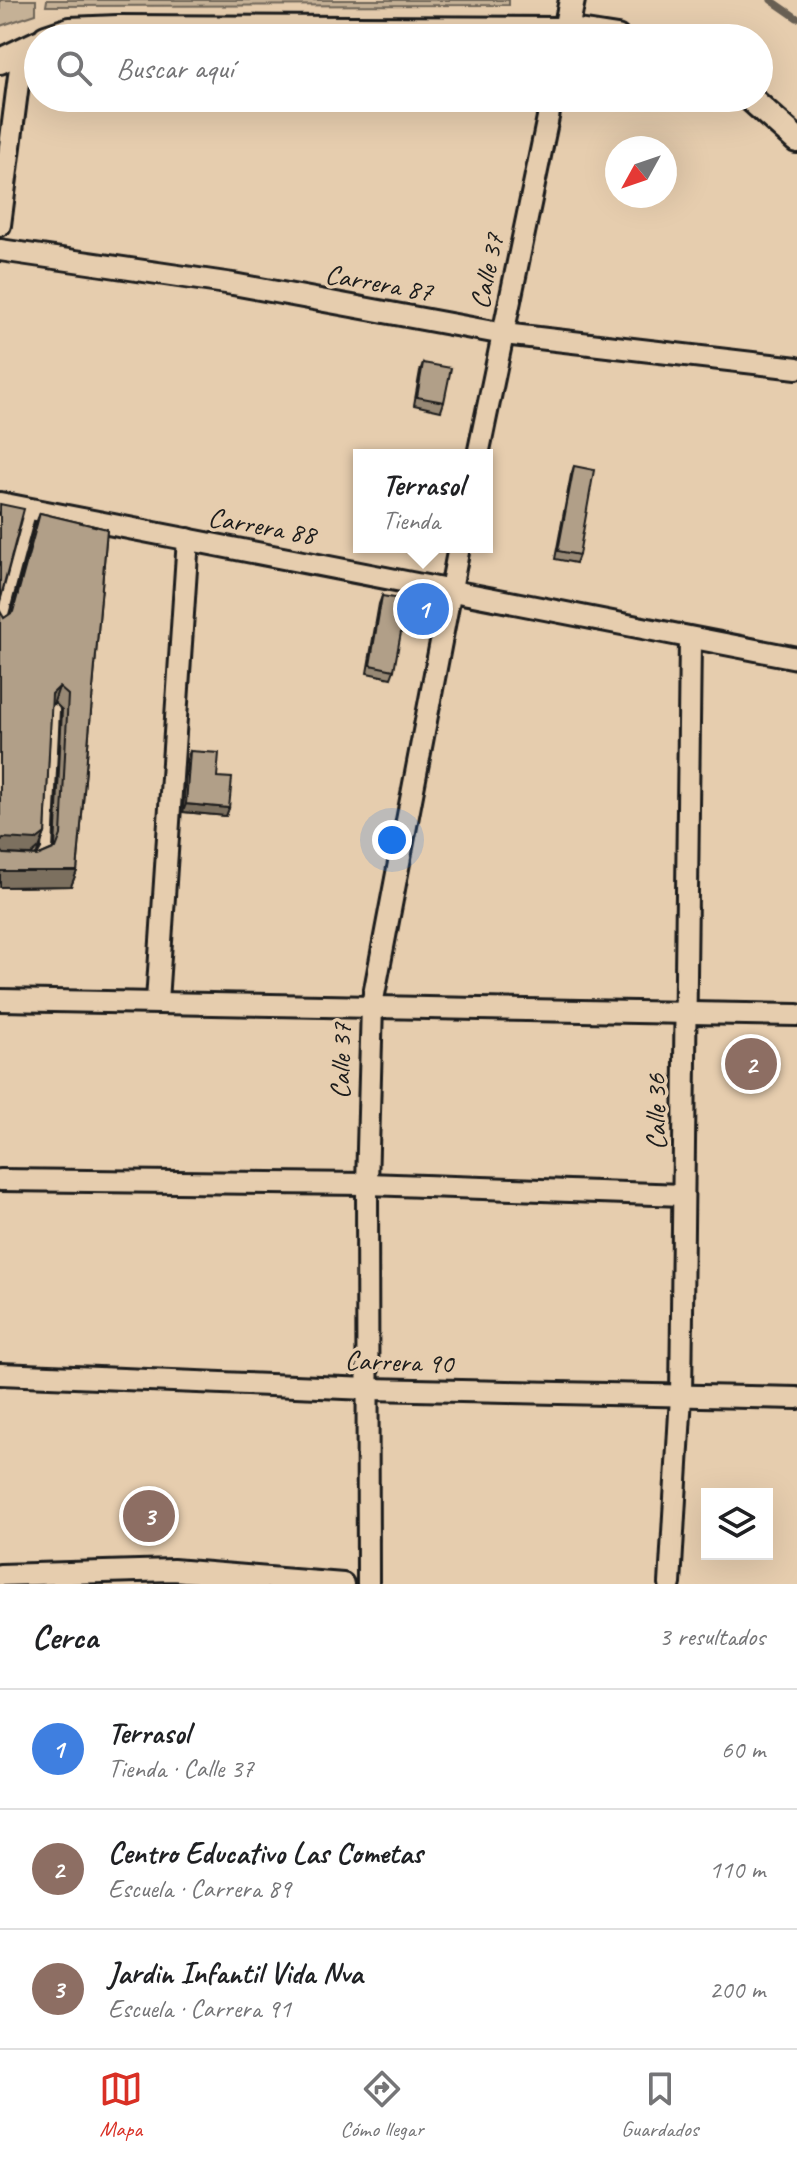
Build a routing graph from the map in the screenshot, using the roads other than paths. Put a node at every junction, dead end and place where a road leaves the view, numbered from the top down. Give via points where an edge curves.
1 (572, 0) edge
2 (567, 24) edge
3 (20, 52) edge
4 (549, 112) edge
5 (766, 112) edge
6 (797, 140) edge
7 (0, 225) edge
8 (0, 250) edge
9 (504, 334) junction
10 (797, 368) edge
11 (479, 449) edge
12 (0, 503) edge
13 (31, 509) junction
14 (188, 539) junction
15 (458, 553) edge
16 (450, 588) junction
17 (0, 625) edge
18 (690, 640) junction
19 (797, 658) edge
20 (54, 710) edge
21 (32, 863) edge
22 (0, 1000) edge
23 (157, 1001) junction
24 (372, 1005) junction
25 (683, 1012) junction
26 (797, 1015) edge
27 (0, 1180) edge
28 (367, 1184) junction
29 (683, 1195) junction
30 (0, 1374) edge
31 (369, 1389) junction
32 (681, 1396) junction
33 (797, 1398) edge
34 (0, 1575) edge
35 (343, 1584) edge
36 (368, 1584) edge
37 (670, 1584) edge

1 - 2 street
3 - 7 street
4 - 9 street, Calle 37
5 - 6 street
8 - 9 street, Carrera 87 via 233,284
9 - 10 street, Carrera 87
9 - 11 street, Calle 37
12 - 13 street, Carrera 88
13 - 14 street, Carrera 88
13 - 17 lane
14 - 16 street, Carrera 88
14 - 23 street
15 - 16 street, Calle 37
16 - 18 street, Carrera 88
16 - 24 street, Calle 37
18 - 19 street, Carrera 88
18 - 25 street, Calle 36
20 - 21 lane via 47,850 43,859
22 - 23 street
23 - 24 street
24 - 25 street
24 - 28 street, Calle 37
25 - 26 street
25 - 29 street, Calle 36
27 - 28 street
28 - 29 street
28 - 31 street, Calle 37
29 - 32 street, Calle 36
30 - 31 street, Carrera 90
31 - 32 street, Carrera 90
31 - 36 street, Calle 37
32 - 33 street, Carrera 90
32 - 37 street, Calle 36
34 - 35 street via 173,1570

